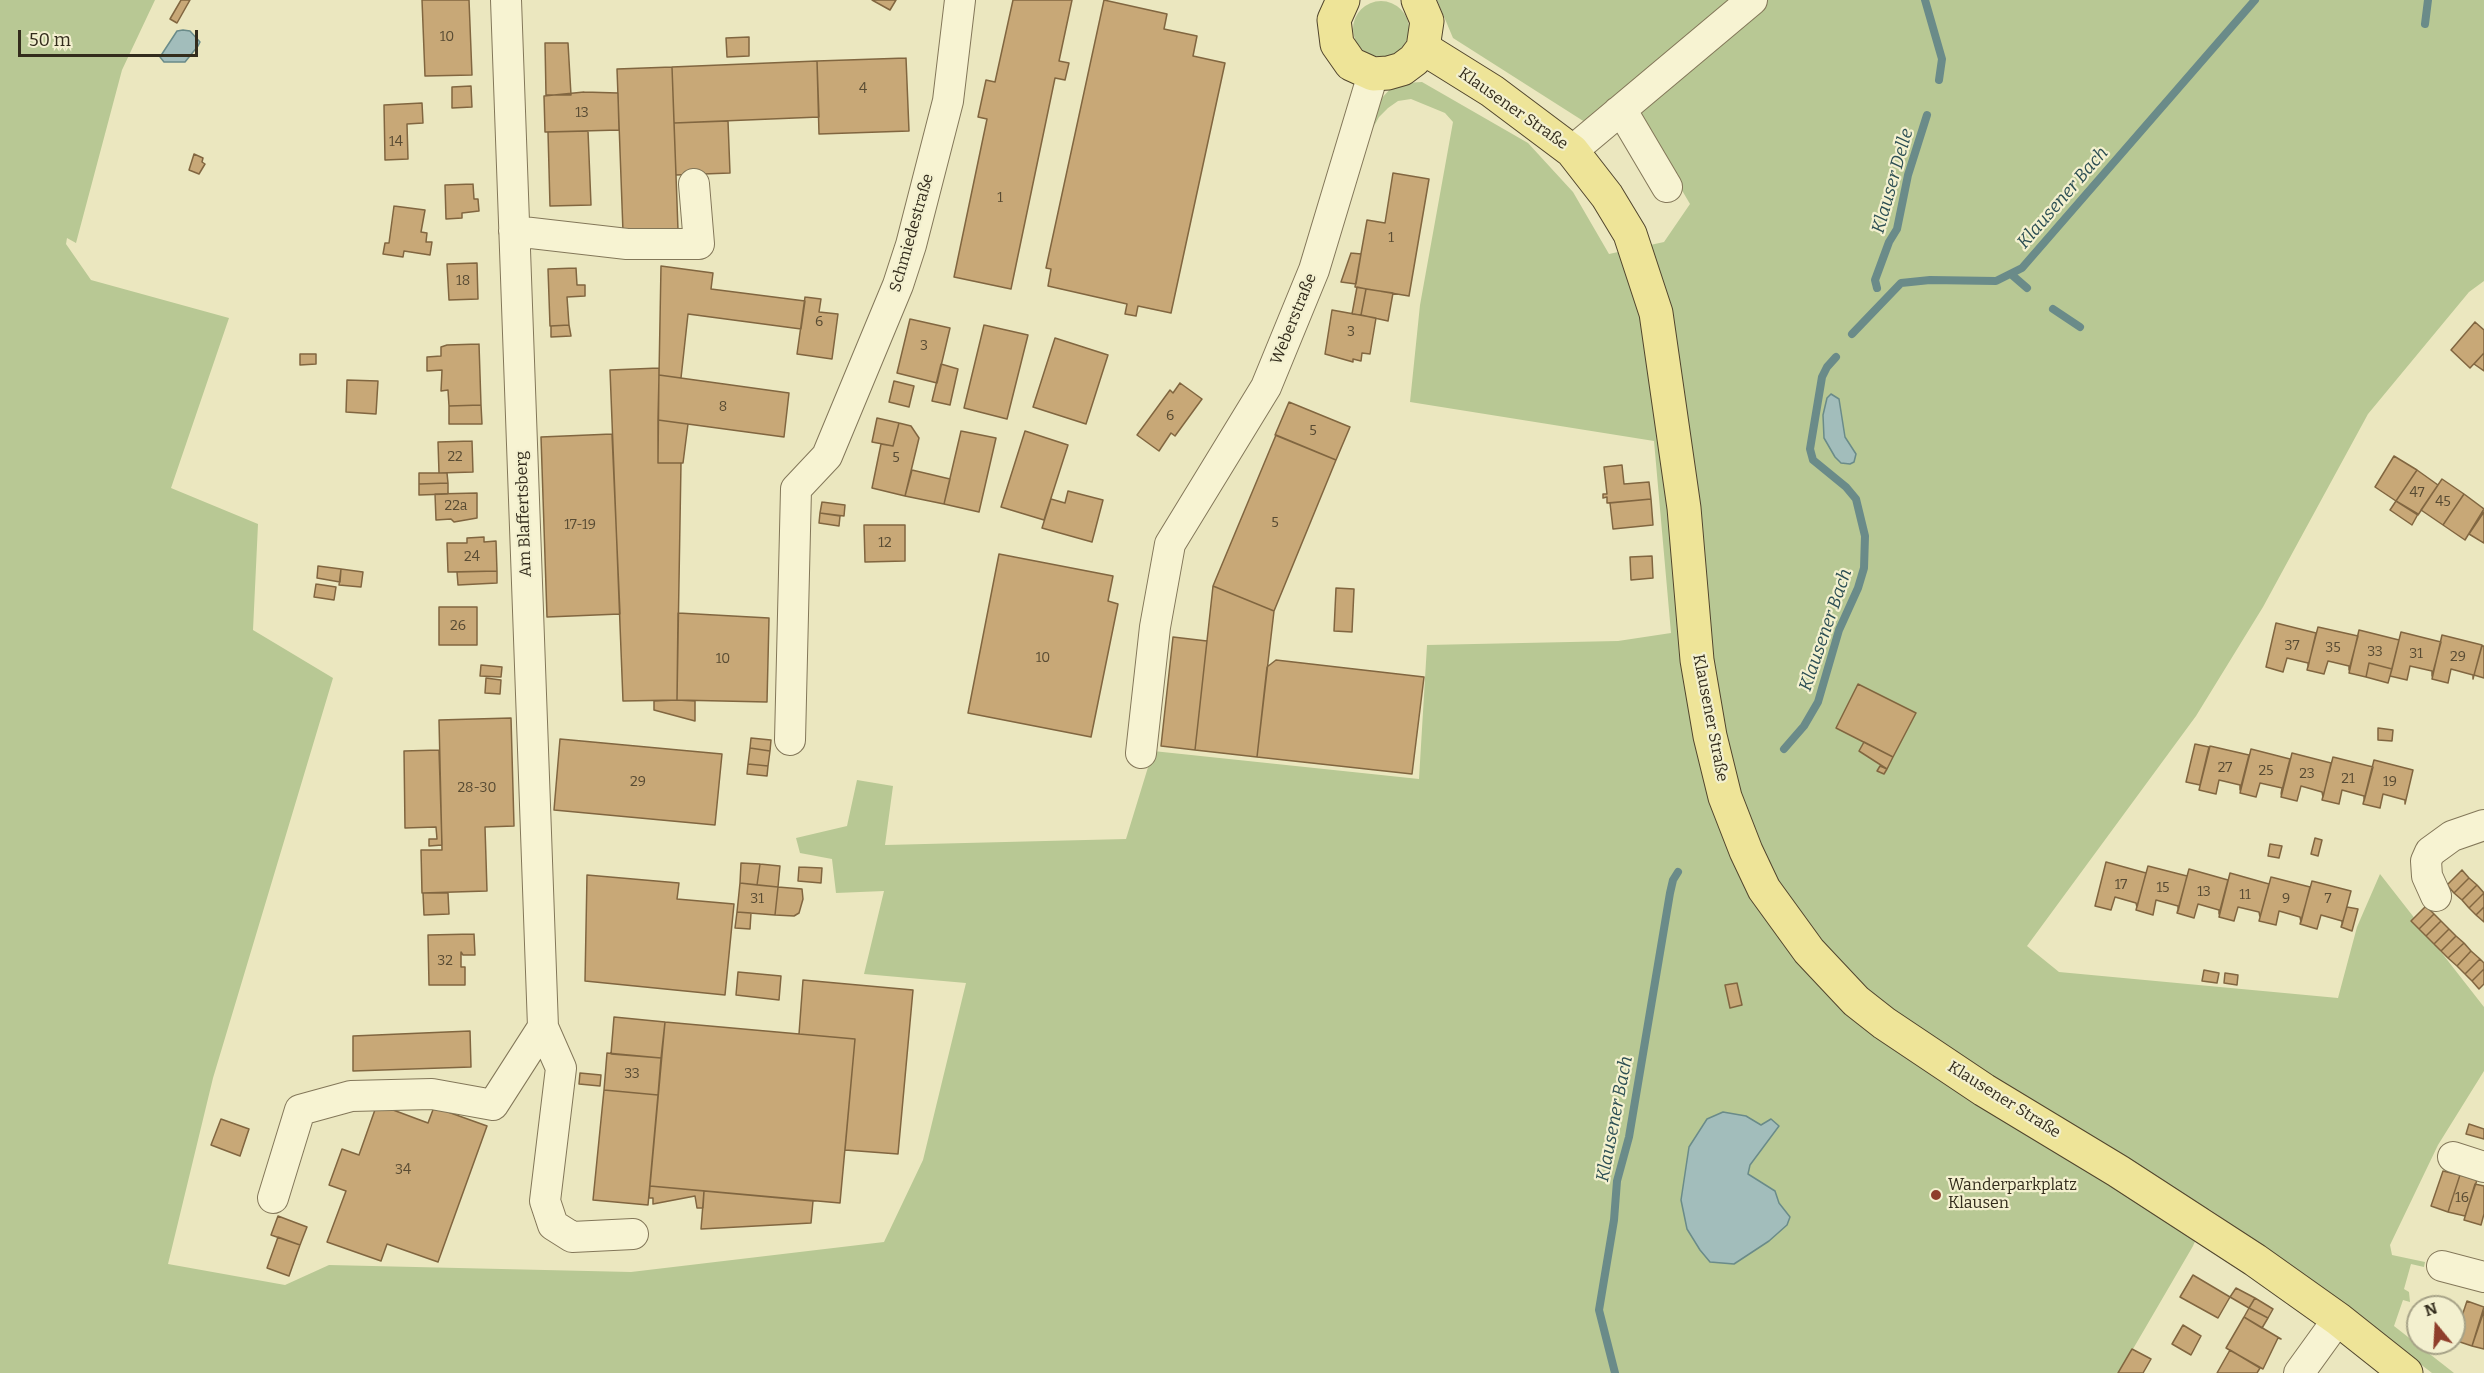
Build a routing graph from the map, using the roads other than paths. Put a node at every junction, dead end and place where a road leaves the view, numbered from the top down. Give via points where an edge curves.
1 (506, 0) edge
2 (960, 0) edge
3 (1418, 0) edge
4 (1752, 0) edge
5 (1334, 3) edge
6 (1423, 48) junction
7 (1373, 74) junction
8 (1618, 112) junction
9 (1572, 151) junction
10 (694, 184) dead end
11 (1667, 187) dead end
12 (514, 231) junction
13 (790, 740) dead end
14 (1142, 753) dead end
15 (2484, 825) edge
16 (2436, 896) dead end
17 (543, 1027) junction
18 (2453, 1157) dead end
19 (2484, 1167) edge
20 (273, 1198) dead end
21 (633, 1234) dead end
22 (2442, 1266) dead end
23 (2484, 1277) edge
24 (2338, 1319) junction
25 (2299, 1373) edge
26 (2406, 1373) edge

1 - 12 street, Am Blaffertsberg
2 - 13 street, Schmiedestraße via 948,101 898,285 827,456 796,489
3 - 6 main road via 1427,21
4 - 8 street
5 - 7 main road via 1337,44 1351,64
6 - 7 main road via 1402,69
6 - 9 main road, Klausener Straße via 1492,91
7 - 14 street, Weberstraße via 1314,270 1266,387 1170,544 1155,627
8 - 9 street
8 - 11 street via 1628,121
9 - 24 main road, Klausener Straße via 1630,234 1656,313 1684,508 1697,660 1710,735 1725,797 1767,893 1835,980 1884,1023 2183,1213
10 - 12 street via 699,244 627,244
12 - 17 street, Am Blaffertsberg
15 - 16 street via 2452,836 2430,852 2427,876
17 - 20 street via 493,1105 432,1094 351,1095 300,1110
17 - 21 street via 561,1068 545,1202 553,1225 572,1237
18 - 19 street
22 - 23 street
24 - 25 street
24 - 26 main road, Klausener Straße

